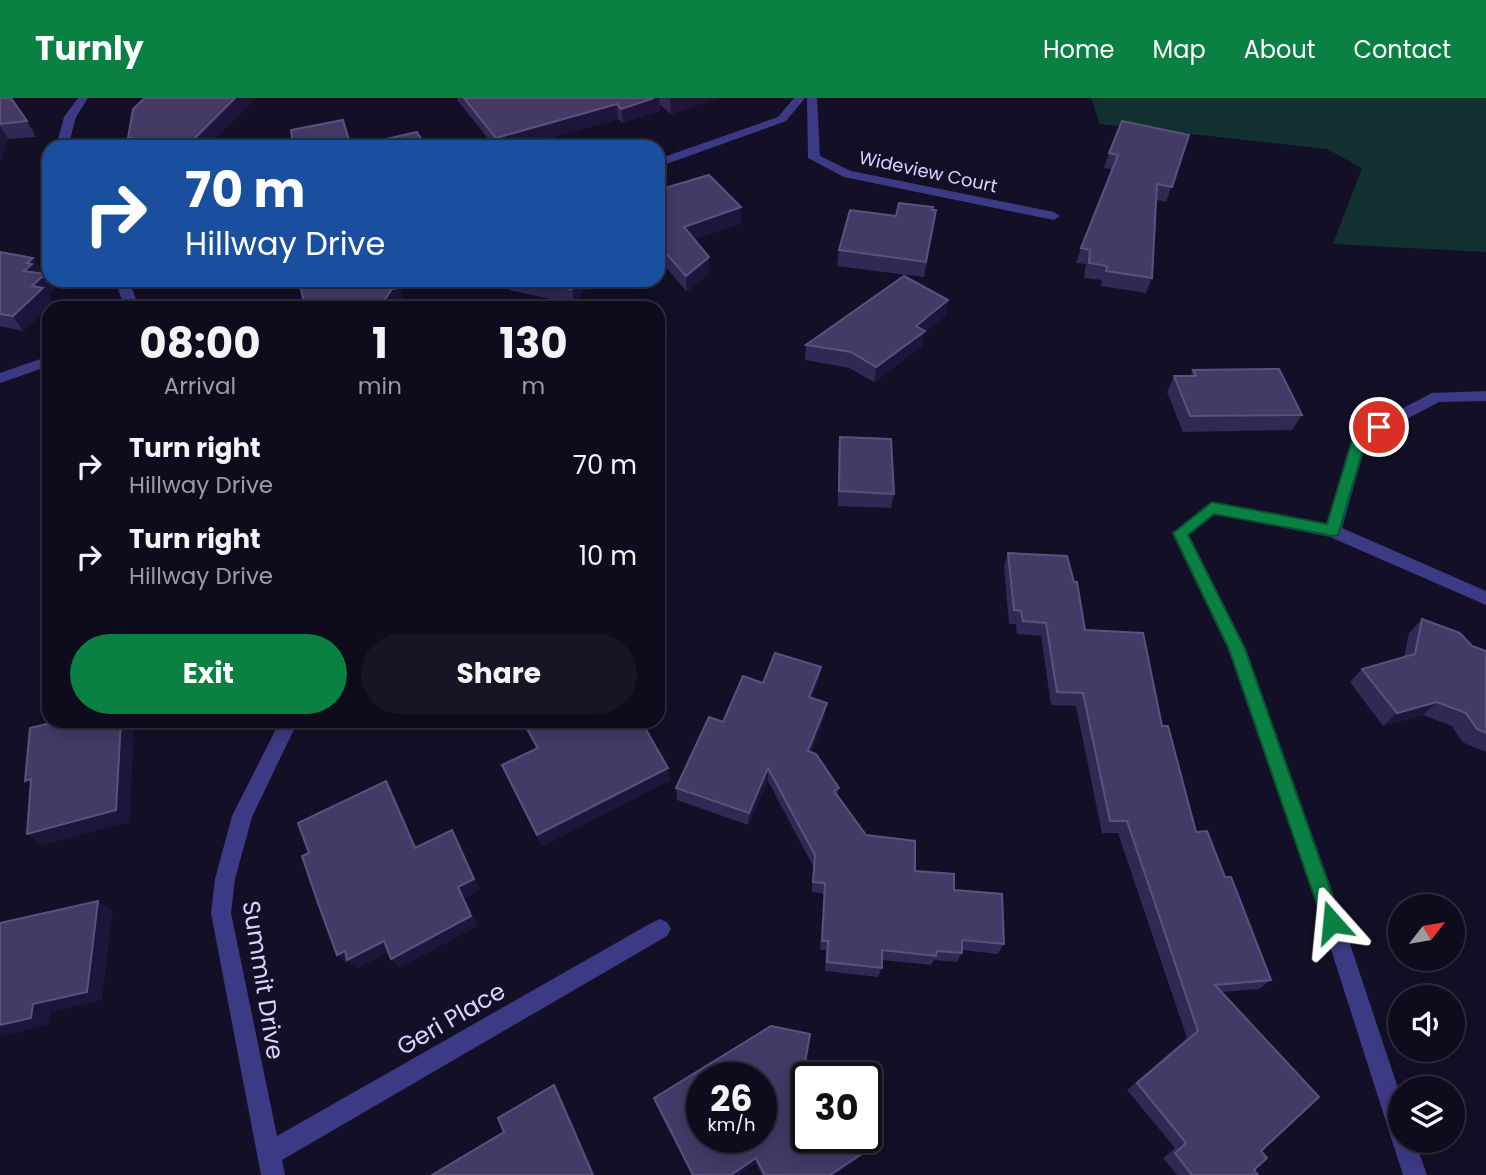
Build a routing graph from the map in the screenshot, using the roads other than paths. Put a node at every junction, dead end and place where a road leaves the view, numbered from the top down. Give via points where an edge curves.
1 (83, 98) edge
2 (800, 98) edge
3 (812, 98) edge
4 (64, 140) edge
5 (665, 161) edge
6 (1054, 216) dead end
7 (42, 363) edge
8 (0, 378) edge
9 (1486, 396) edge
10 (1333, 531) junction
11 (1486, 598) edge
12 (286, 728) edge
13 (660, 929) dead end
14 (1388, 1093) edge
15 (1408, 1153) edge
16 (270, 1165) edge
17 (1415, 1175) edge

1 - 4 street via 70,117
2 - 5 street via 782,119
3 - 6 street, Wideview Court via 814,158 848,174
7 - 8 street
9 - 10 street via 1437,397 1360,437
10 - 11 street
10 - 14 street via 1212,508 1180,533 1237,649
12 - 16 street, Summit Drive via 242,816 221,913
13 - 16 street, Geri Place
15 - 17 street

